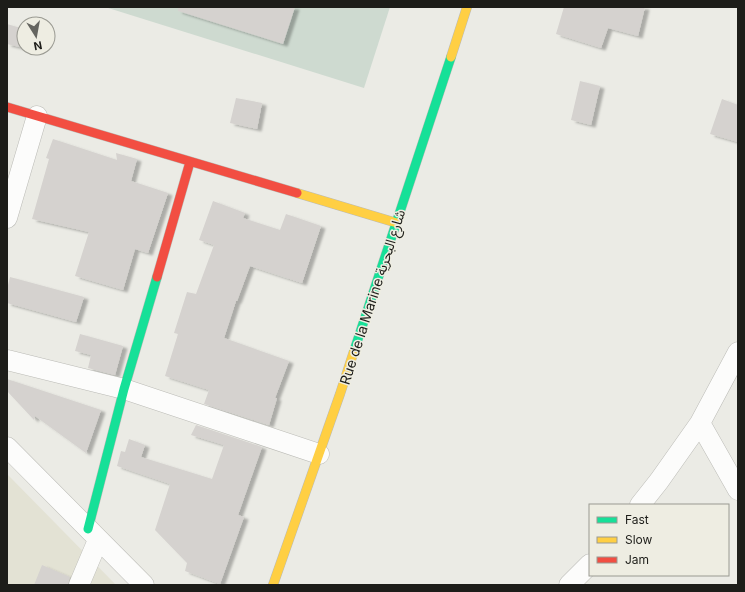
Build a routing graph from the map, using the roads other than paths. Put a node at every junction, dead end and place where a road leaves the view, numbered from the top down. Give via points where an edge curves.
1 (467, 7) edge
2 (7, 107) edge
3 (38, 116) junction
4 (190, 162) junction
5 (7, 218) edge
6 (397, 223) junction
7 (738, 352) edge
8 (7, 360) edge
9 (124, 389) junction
10 (700, 423) junction
11 (7, 447) edge
12 (319, 454) junction
13 (738, 490) edge
14 (641, 504) edge
15 (93, 535) junction
16 (589, 565) edge
17 (79, 585) edge
18 (144, 585) edge
19 (273, 585) edge
20 (569, 585) edge

1 - 6 street, Rue de la Marine شارع البحرية
2 - 3 street
3 - 4 street
3 - 5 street
4 - 6 street
4 - 9 street
6 - 12 street, Rue de la Marine شارع البحرية
7 - 10 street
8 - 9 street
9 - 12 street
9 - 15 street
10 - 13 street
10 - 14 street
11 - 15 street
12 - 19 street, Rue de la Marine شارع البحرية
15 - 17 street
15 - 18 street
16 - 20 street

